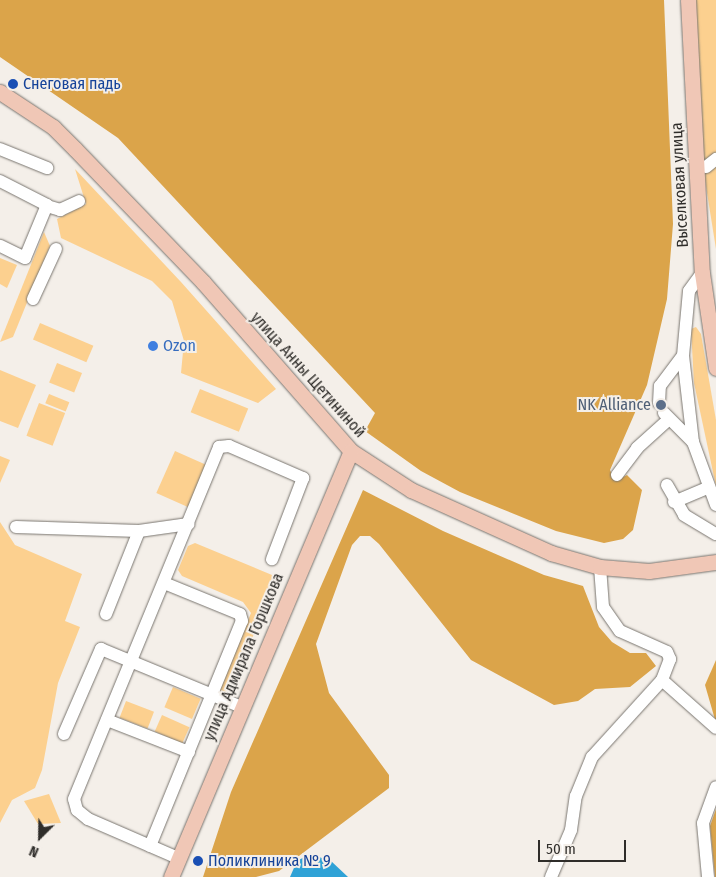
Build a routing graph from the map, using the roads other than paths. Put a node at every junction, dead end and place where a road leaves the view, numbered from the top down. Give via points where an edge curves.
1 (688, 0) edge
2 (697, 0) edge
3 (0, 92) edge
4 (0, 149) edge
5 (711, 163) edge
6 (47, 168) dead end
7 (0, 181) edge
8 (79, 201) dead end
9 (47, 206) junction
10 (0, 246) edge
11 (56, 249) dead end
12 (702, 273) junction
13 (33, 299) dead end
14 (716, 303) edge
15 (683, 356) junction
16 (716, 368) edge
17 (663, 412) junction
18 (693, 442) junction
19 (352, 451) junction
20 (617, 476) dead end
21 (667, 485) dead end
22 (709, 487) junction
23 (674, 502) junction
24 (716, 505) edge
25 (188, 524) junction
26 (16, 527) dead end
27 (139, 531) junction
28 (716, 534) edge
29 (272, 559) dead end
30 (716, 562) edge
31 (600, 567) junction
32 (164, 583) junction
33 (106, 614) dead end
34 (132, 661) junction
35 (662, 680) junction
36 (213, 695) junction
37 (242, 707) junction
38 (107, 720) junction
39 (716, 728) edge
40 (64, 734) dead end
41 (189, 752) junction
42 (716, 787) edge
43 (150, 846) junction
44 (178, 858) junction
45 (171, 877) edge
46 (551, 877) edge
47 (708, 877) edge

1 - 12 main road, Выселковая улица
2 - 5 main road, Выселковая улица
3 - 19 main road, улица Анны Щетининой via 53,127 76,149 203,282
4 - 6 lane
5 - 14 main road, Выселковая улица
7 - 9 lane
8 - 9 lane via 60,210
9 - 10 lane via 25,258
11 - 13 lane
12 - 15 lane via 689,291
12 - 16 main road, Выселковая улица
15 - 17 lane via 660,386
15 - 18 lane
17 - 18 lane
17 - 20 lane
18 - 22 lane
19 - 31 main road, улица Анны Щетининой via 453,512 551,553
19 - 37 main road, улица Адмирала Горшкова
21 - 23 lane
22 - 23 lane
22 - 24 lane
23 - 28 lane via 684,515
25 - 27 lane
25 - 29 lane via 219,447 230,446 290,471 302,477 302,483
25 - 32 lane
26 - 27 lane
27 - 33 lane
30 - 31 main road, улица Анны Щетининой via 649,572
31 - 35 lane via 603,607 620,630 667,652 670,659
32 - 34 lane
32 - 36 lane via 242,617
34 - 36 lane
34 - 38 lane
34 - 40 lane via 105,650 98,653
35 - 39 lane
35 - 46 lane via 592,757 576,796 571,830
36 - 37 lane
36 - 41 lane
37 - 44 main road, улица Адмирала Горшкова
38 - 41 lane
38 - 43 lane via 75,804 88,819
41 - 43 lane
42 - 47 lane via 703,823
43 - 44 lane
44 - 45 main road, улица Адмирала Горшкова

